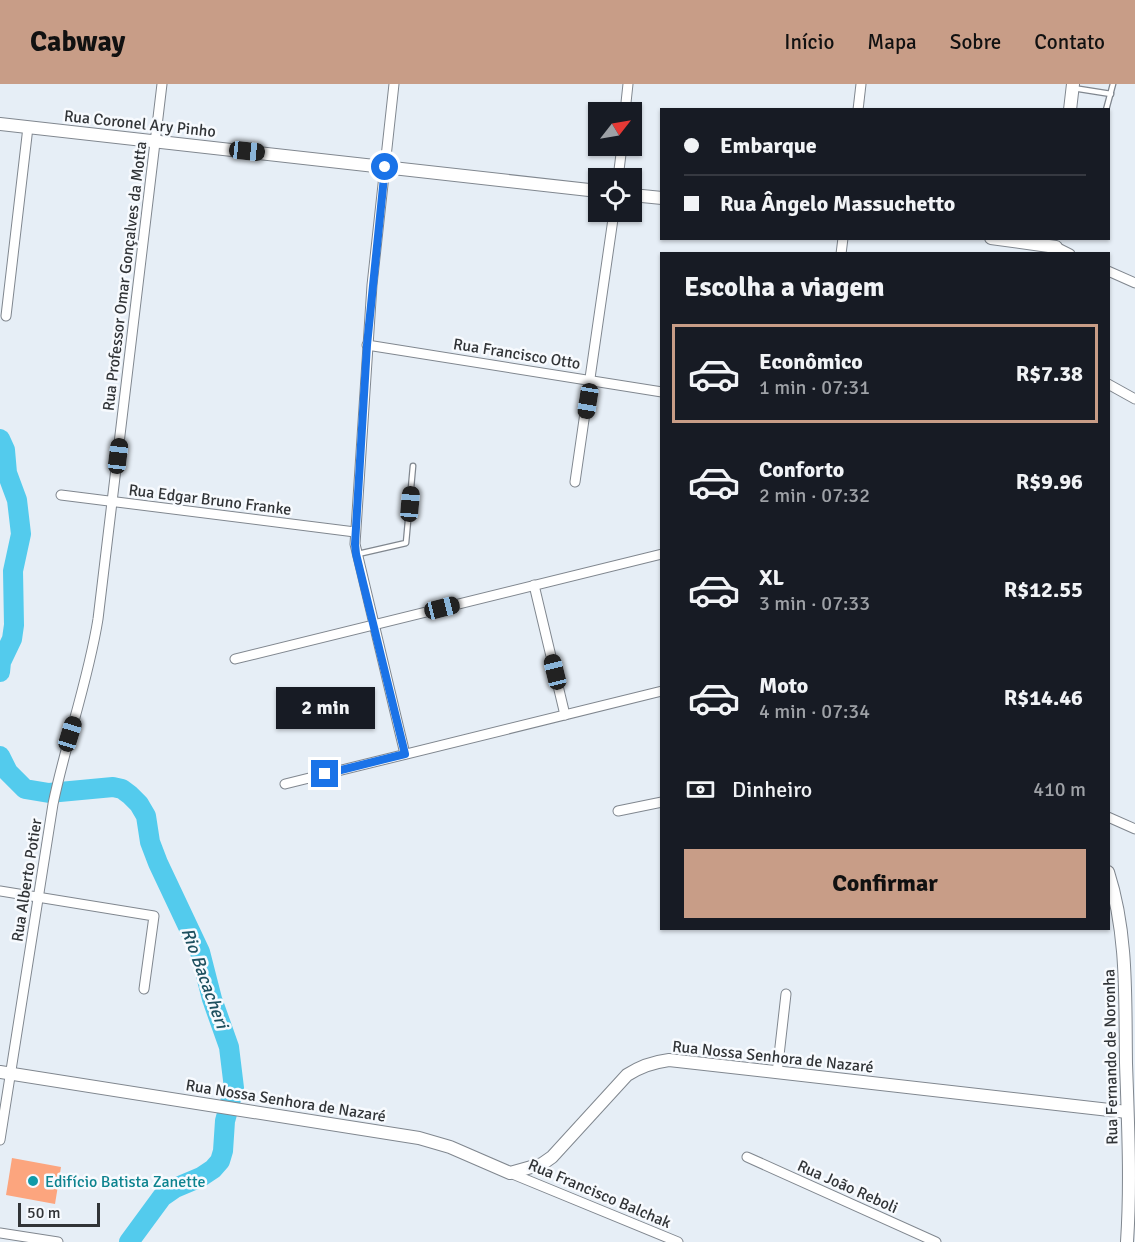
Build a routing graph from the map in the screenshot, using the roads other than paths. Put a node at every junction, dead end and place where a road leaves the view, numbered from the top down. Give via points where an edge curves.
1 (162, 84) edge
2 (394, 84) edge
3 (628, 84) edge
4 (861, 84) edge
5 (1113, 84) edge
6 (1073, 86) edge
7 (1111, 94) junction
8 (626, 102) edge
9 (858, 108) edge
10 (1070, 108) edge
11 (1107, 108) edge
12 (0, 124) edge
13 (28, 127) junction
14 (155, 141) junction
15 (385, 167) junction
16 (588, 190) edge
17 (642, 196) edge
18 (660, 198) edge
19 (613, 222) edge
20 (1007, 240) edge
21 (1056, 246) edge
22 (1110, 272) edge
23 (1135, 283) edge
24 (6, 316) dead end
25 (367, 345) junction
26 (591, 380) junction
27 (1110, 385) edge
28 (660, 392) edge
29 (1135, 399) edge
30 (413, 466) dead end
31 (575, 482) dead end
32 (61, 495) dead end
33 (112, 501) junction
34 (355, 532) junction
35 (356, 554) junction
36 (660, 554) edge
37 (534, 585) junction
38 (373, 625) junction
39 (235, 658) dead end
40 (660, 692) edge
41 (566, 715) junction
42 (405, 754) junction
43 (285, 784) dead end
44 (56, 789) joint
45 (660, 802) edge
46 (618, 812) dead end
47 (1110, 818) edge
48 (1135, 829) edge
49 (1110, 881) edge
50 (0, 891) edge
51 (38, 897) junction
52 (144, 989) dead end
53 (786, 994) dead end
54 (1130, 998) edge
55 (5, 1073) edge
56 (777, 1073) junction
57 (1127, 1112) junction
58 (0, 1140) edge
59 (747, 1157) dead end
60 (510, 1173) junction
61 (1132, 1199) edge
62 (0, 1233) edge
63 (58, 1242) edge
64 (678, 1242) edge
65 (936, 1242) edge
66 (1127, 1242) edge

1 - 14 street, Rua Professor Omar Gonçalves da Motta
2 - 15 street
3 - 8 street
4 - 9 street
5 - 7 lane
6 - 7 lane
6 - 10 street
7 - 11 lane
12 - 13 street, Rua Coronel Ary Pinho
13 - 14 street, Rua Coronel Ary Pinho
13 - 24 street
14 - 15 street, Rua Coronel Ary Pinho
14 - 33 street, Rua Professor Omar Gonçalves da Motta
15 - 16 street, Rua Coronel Ary Pinho
15 - 25 street
17 - 18 street
19 - 26 street
20 - 21 street
22 - 23 street
25 - 26 street, Rua Francisco Otto
25 - 34 street
26 - 28 street, Rua Francisco Otto
26 - 31 street
27 - 29 street
30 - 35 lane via 406,543
32 - 33 street, Rua Edgar Bruno Franke
33 - 34 street, Rua Edgar Bruno Franke
33 - 44 street, Rua Professor Omar Gonçalves da Motta via 96,635
34 - 35 street
35 - 38 street
36 - 37 street
37 - 38 street
37 - 41 street
38 - 39 street
38 - 42 street
40 - 41 street
41 - 42 street
42 - 43 street
44 - 51 street, Rua Alberto Potier
45 - 46 street
47 - 48 street
49 - 54 street, Rua Fernando de Noronha
50 - 51 street
51 - 52 street via 154,916
51 - 55 street, Rua Alberto Potier
53 - 56 street
54 - 57 street, Rua Fernando de Noronha
55 - 58 street, Rua Alberto Potier
55 - 60 street, Rua Nossa Senhora de Nazaré via 419,1138
56 - 57 street, Rua Nossa Senhora de Nazaré
56 - 60 street, Rua Nossa Senhora de Nazaré via 654,1061 627,1075 552,1156 534,1167
57 - 61 street, Rua Fernando de Noronha
59 - 65 street, Rua João Reboli
60 - 64 street, Rua Francisco Balchak
61 - 66 street, Rua Fernando de Noronha
62 - 63 street

